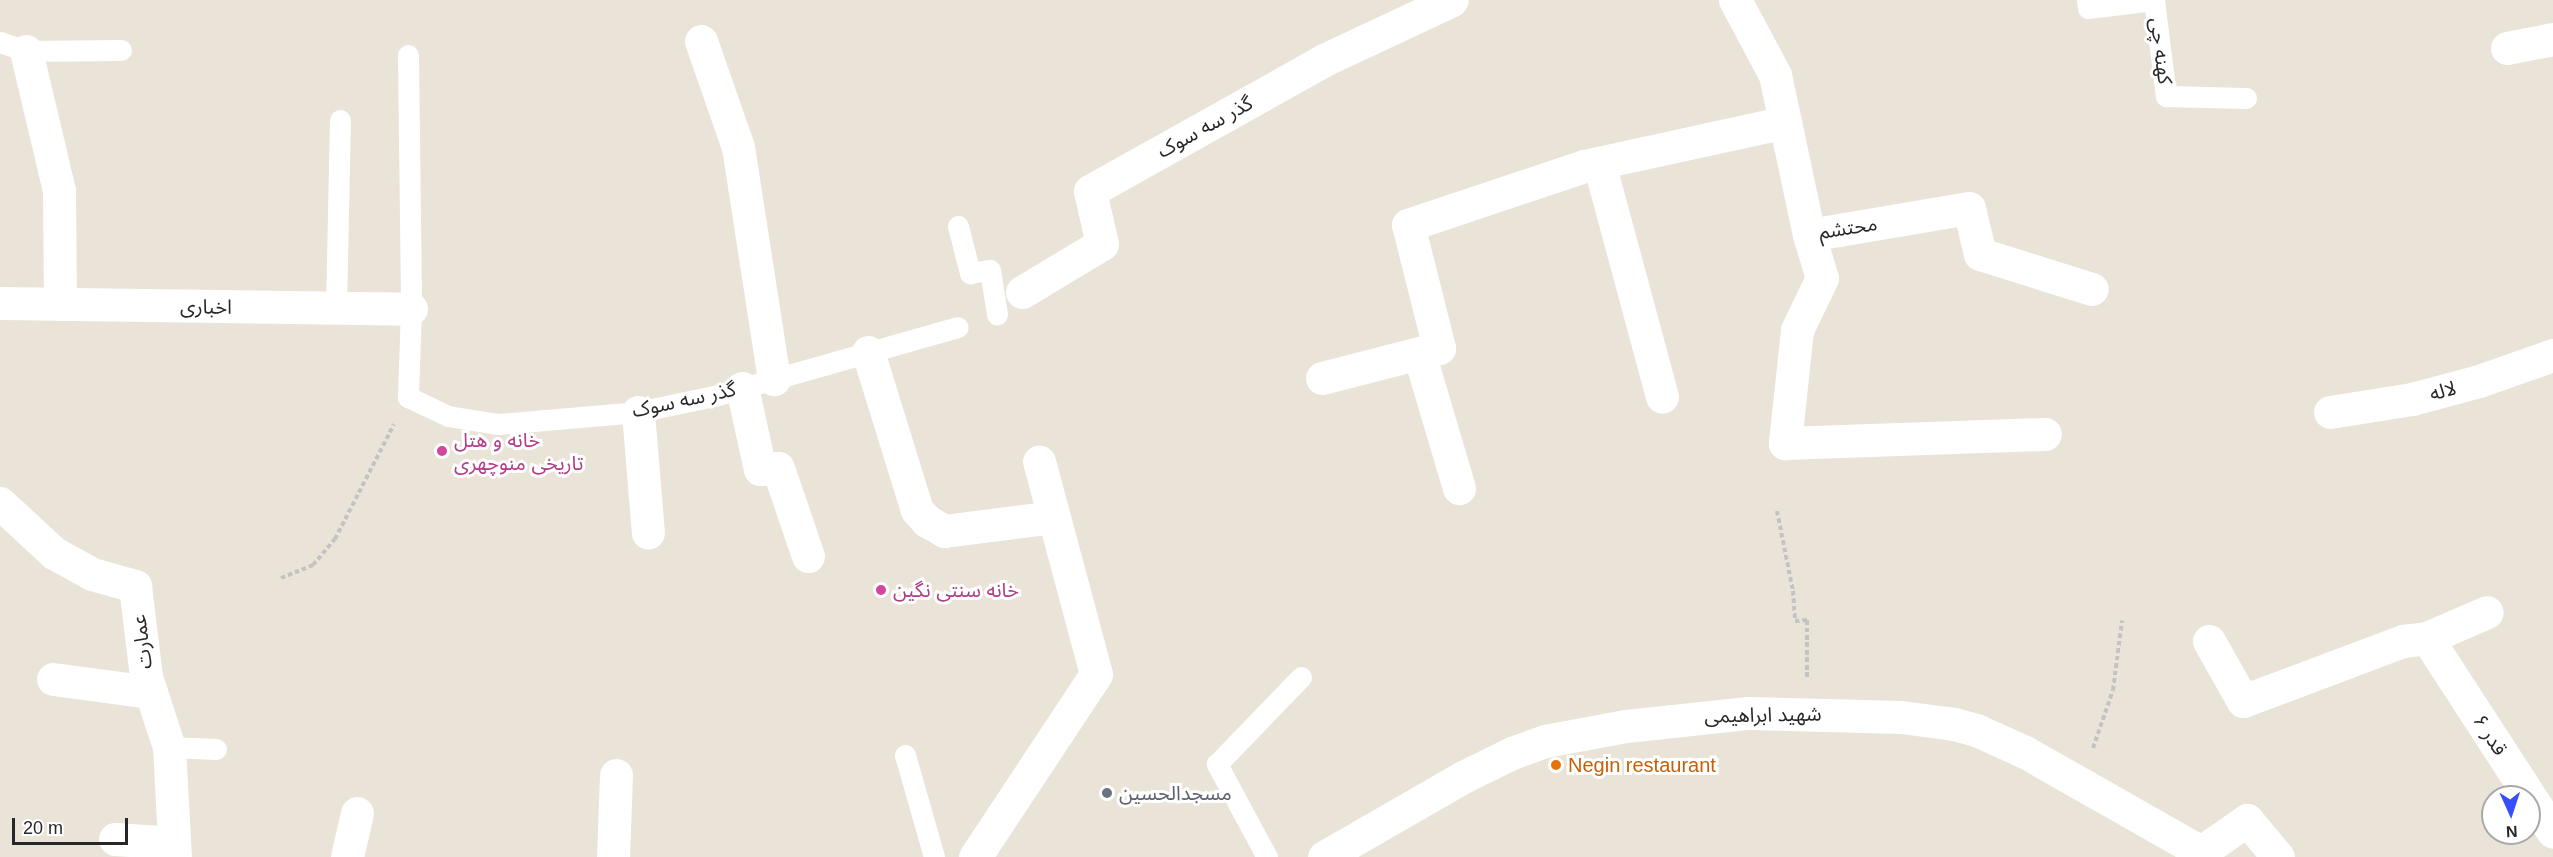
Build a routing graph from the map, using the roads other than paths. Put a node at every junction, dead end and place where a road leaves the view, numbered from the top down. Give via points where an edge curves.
1 (1452, 0) edge
2 (1735, 0) edge
3 (2087, 0) edge
4 (2553, 39) edge
5 (701, 41) dead end
6 (13, 47) edge
7 (2506, 48) dead end
8 (121, 50) dead end
9 (408, 55) dead end
10 (2246, 98) dead end
11 (340, 120) dead end
12 (1785, 122) junction
13 (1599, 163) junction
14 (958, 226) dead end
15 (1809, 234) junction
16 (2092, 289) dead end
17 (1022, 292) dead end
18 (0, 303) edge
19 (60, 304) junction
20 (336, 309) junction
21 (411, 309) junction
22 (997, 314) dead end
23 (958, 327) dead end
24 (868, 352) junction
25 (1419, 353) junction
26 (2551, 360) edge
27 (1322, 378) dead end
28 (774, 379) junction
29 (742, 388) junction
30 (1662, 396) dead end
31 (638, 412) junction
32 (2330, 412) dead end
33 (2045, 434) dead end
34 (1039, 461) dead end
35 (1459, 488) dead end
36 (0, 503) edge
37 (1053, 517) junction
38 (648, 533) dead end
39 (808, 556) dead end
40 (2487, 612) dead end
41 (2427, 638) junction
42 (2209, 641) dead end
43 (1301, 677) dead end
44 (53, 679) dead end
45 (150, 692) junction
46 (170, 747) junction
47 (216, 749) dead end
48 (904, 755) dead end
49 (616, 775) dead end
50 (357, 813) dead end
51 (2553, 832) edge
52 (115, 839) dead end
53 (175, 850) edge
54 (347, 857) edge
55 (613, 857) edge
56 (934, 857) edge
57 (975, 857) edge
58 (1267, 857) edge
59 (1324, 857) edge
60 (2278, 857) edge

1 - 17 street, گذر سه سوک via 1324,60 1090,191 1102,244
2 - 12 street, محتشم via 1775,75
3 - 10 lane, کهنه چی via 2088,8 2154,0 2166,96
4 - 7 street
5 - 28 street via 738,147
6 - 8 lane
6 - 19 street via 59,191
9 - 21 lane
11 - 20 lane
12 - 13 street
12 - 15 street, محتشم
13 - 25 street via 1408,225 1439,348
13 - 30 street
14 - 22 lane via 970,273 990,270
15 - 16 street, محتشم via 1969,208 1980,254
15 - 33 street via 1822,278 1797,330 1785,443
18 - 19 street, اخباری
19 - 20 street, اخباری
20 - 21 street, اخباری
21 - 31 lane, گذر سه سوک via 408,397 448,416 498,424
23 - 24 lane, گذر سه سوک
24 - 28 lane, گذر سه سوک
24 - 37 street via 917,510 927,521 944,531
25 - 27 street
25 - 35 street
26 - 32 street, لاله via 2412,399
28 - 29 lane, گذر سه سوک
29 - 31 lane, گذر سه سوک
29 - 39 street via 760,469 778,468
31 - 38 street
34 - 37 street
36 - 45 street, عمارت via 54,553 92,574 135,586
37 - 57 street via 1096,674
40 - 41 street
41 - 42 street via 2403,641 2242,701
41 - 51 street, قدر ۶
43 - 58 lane via 1217,764
44 - 45 street
45 - 46 street, عمارت
46 - 47 lane
46 - 53 street, عمارت
48 - 56 lane
49 - 55 street
50 - 54 street
52 - 53 street
59 - 60 street, شهید ابراهیمی via 1462,777 1545,741 1701,716 1807,713 1901,717 1976,730 2025,752 2201,852 2247,820

